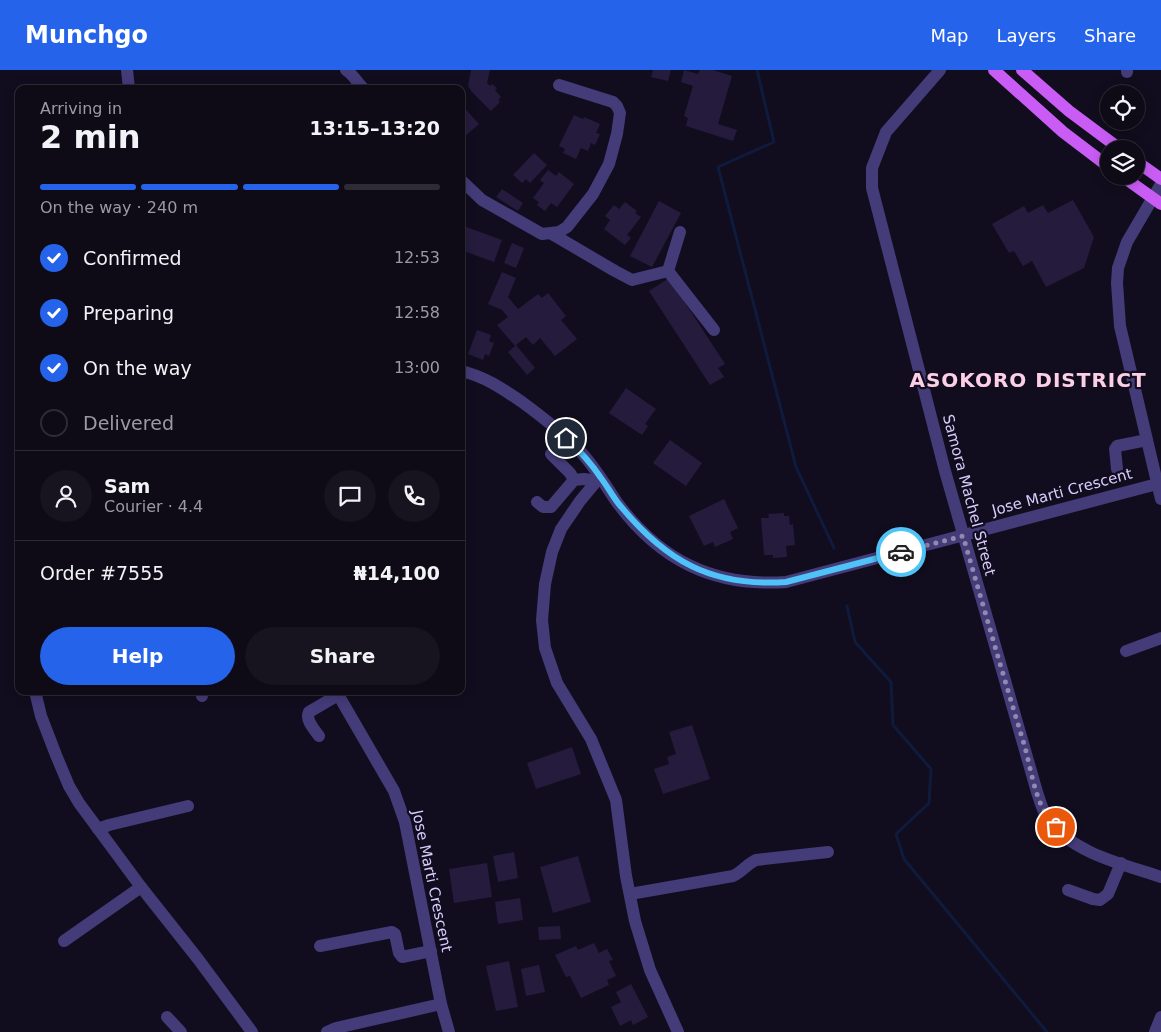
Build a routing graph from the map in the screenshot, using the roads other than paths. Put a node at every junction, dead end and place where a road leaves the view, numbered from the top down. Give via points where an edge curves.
1 (127, 70) edge
2 (346, 70) edge
3 (940, 70) edge
4 (994, 70) edge
5 (1022, 70) edge
6 (559, 84) dead end
7 (129, 85) edge
8 (357, 85) edge
9 (1108, 140) edge
10 (1100, 160) edge
11 (1145, 167) edge
12 (1161, 179) edge
13 (465, 184) edge
14 (1161, 184) edge
15 (1134, 185) edge
16 (1156, 201) edge
17 (680, 232) dead end
18 (552, 234) junction
19 (668, 271) junction
20 (714, 330) dead end
21 (465, 372) edge
22 (1146, 440) junction
23 (551, 454) dead end
24 (1117, 469) dead end
25 (598, 479) junction
26 (574, 480) junction
27 (1156, 484) junction
28 (1161, 499) edge
29 (537, 502) dead end
30 (963, 536) junction
31 (1161, 638) edge
32 (1126, 651) dead end
33 (36, 695) edge
34 (334, 695) edge
35 (338, 695) edge
36 (319, 736) dead end
37 (188, 806) dead end
38 (98, 829) junction
39 (828, 852) dead end
40 (1121, 863) junction
41 (1161, 877) edge
42 (141, 887) junction
43 (1068, 890) dead end
44 (630, 894) junction
45 (64, 941) dead end
46 (320, 946) dead end
47 (431, 951) junction
48 (441, 1004) junction
49 (167, 1017) dead end
50 (1161, 1017) edge
51 (181, 1032) edge
52 (252, 1032) edge
53 (328, 1032) edge
54 (449, 1032) edge
55 (678, 1032) edge
56 (1154, 1032) edge

1 - 7 street
2 - 8 street
3 - 30 street, Samora Machel Street via 886,132 872,168 872,188
4 - 10 main road via 1063,132
5 - 9 main road
6 - 18 street via 613,102 620,113 609,164 593,194 567,227
11 - 12 main road
13 - 18 street via 482,200 542,234
14 - 16 street
15 - 16 main road
16 - 22 street via 1130,236 1122,253 1117,283 1120,326
17 - 19 street
18 - 19 street via 632,280
19 - 20 street
21 - 25 street, Jose Marti Crescent via 502,388 541,416 578,449
22 - 24 street via 1117,446
22 - 27 street
23 - 26 street
25 - 26 street
25 - 30 street, Jose Marti Crescent via 663,550 702,572 747,582 786,582
25 - 44 street via 561,529 545,584 542,620 545,648 557,683 591,739 616,800
26 - 29 street via 550,507 543,507
27 - 28 street
27 - 30 street, Jose Marti Crescent
30 - 40 street, Samora Machel Street via 1037,792 1048,820 1087,851
31 - 32 street
33 - 38 street via 69,786
34 - 36 street via 307,716
35 - 47 street, Jose Marti Crescent via 379,764 405,822
37 - 38 street
38 - 42 street
39 - 44 street via 756,860 733,876
40 - 41 street, Samora Machel Street
40 - 43 street via 1108,894 1100,900
42 - 45 street
42 - 52 street
44 - 55 street via 650,970
46 - 47 street via 392,932 402,957
47 - 48 street, Jose Marti Crescent
48 - 53 street
48 - 54 street, Jose Marti Crescent
49 - 51 street
50 - 56 street

